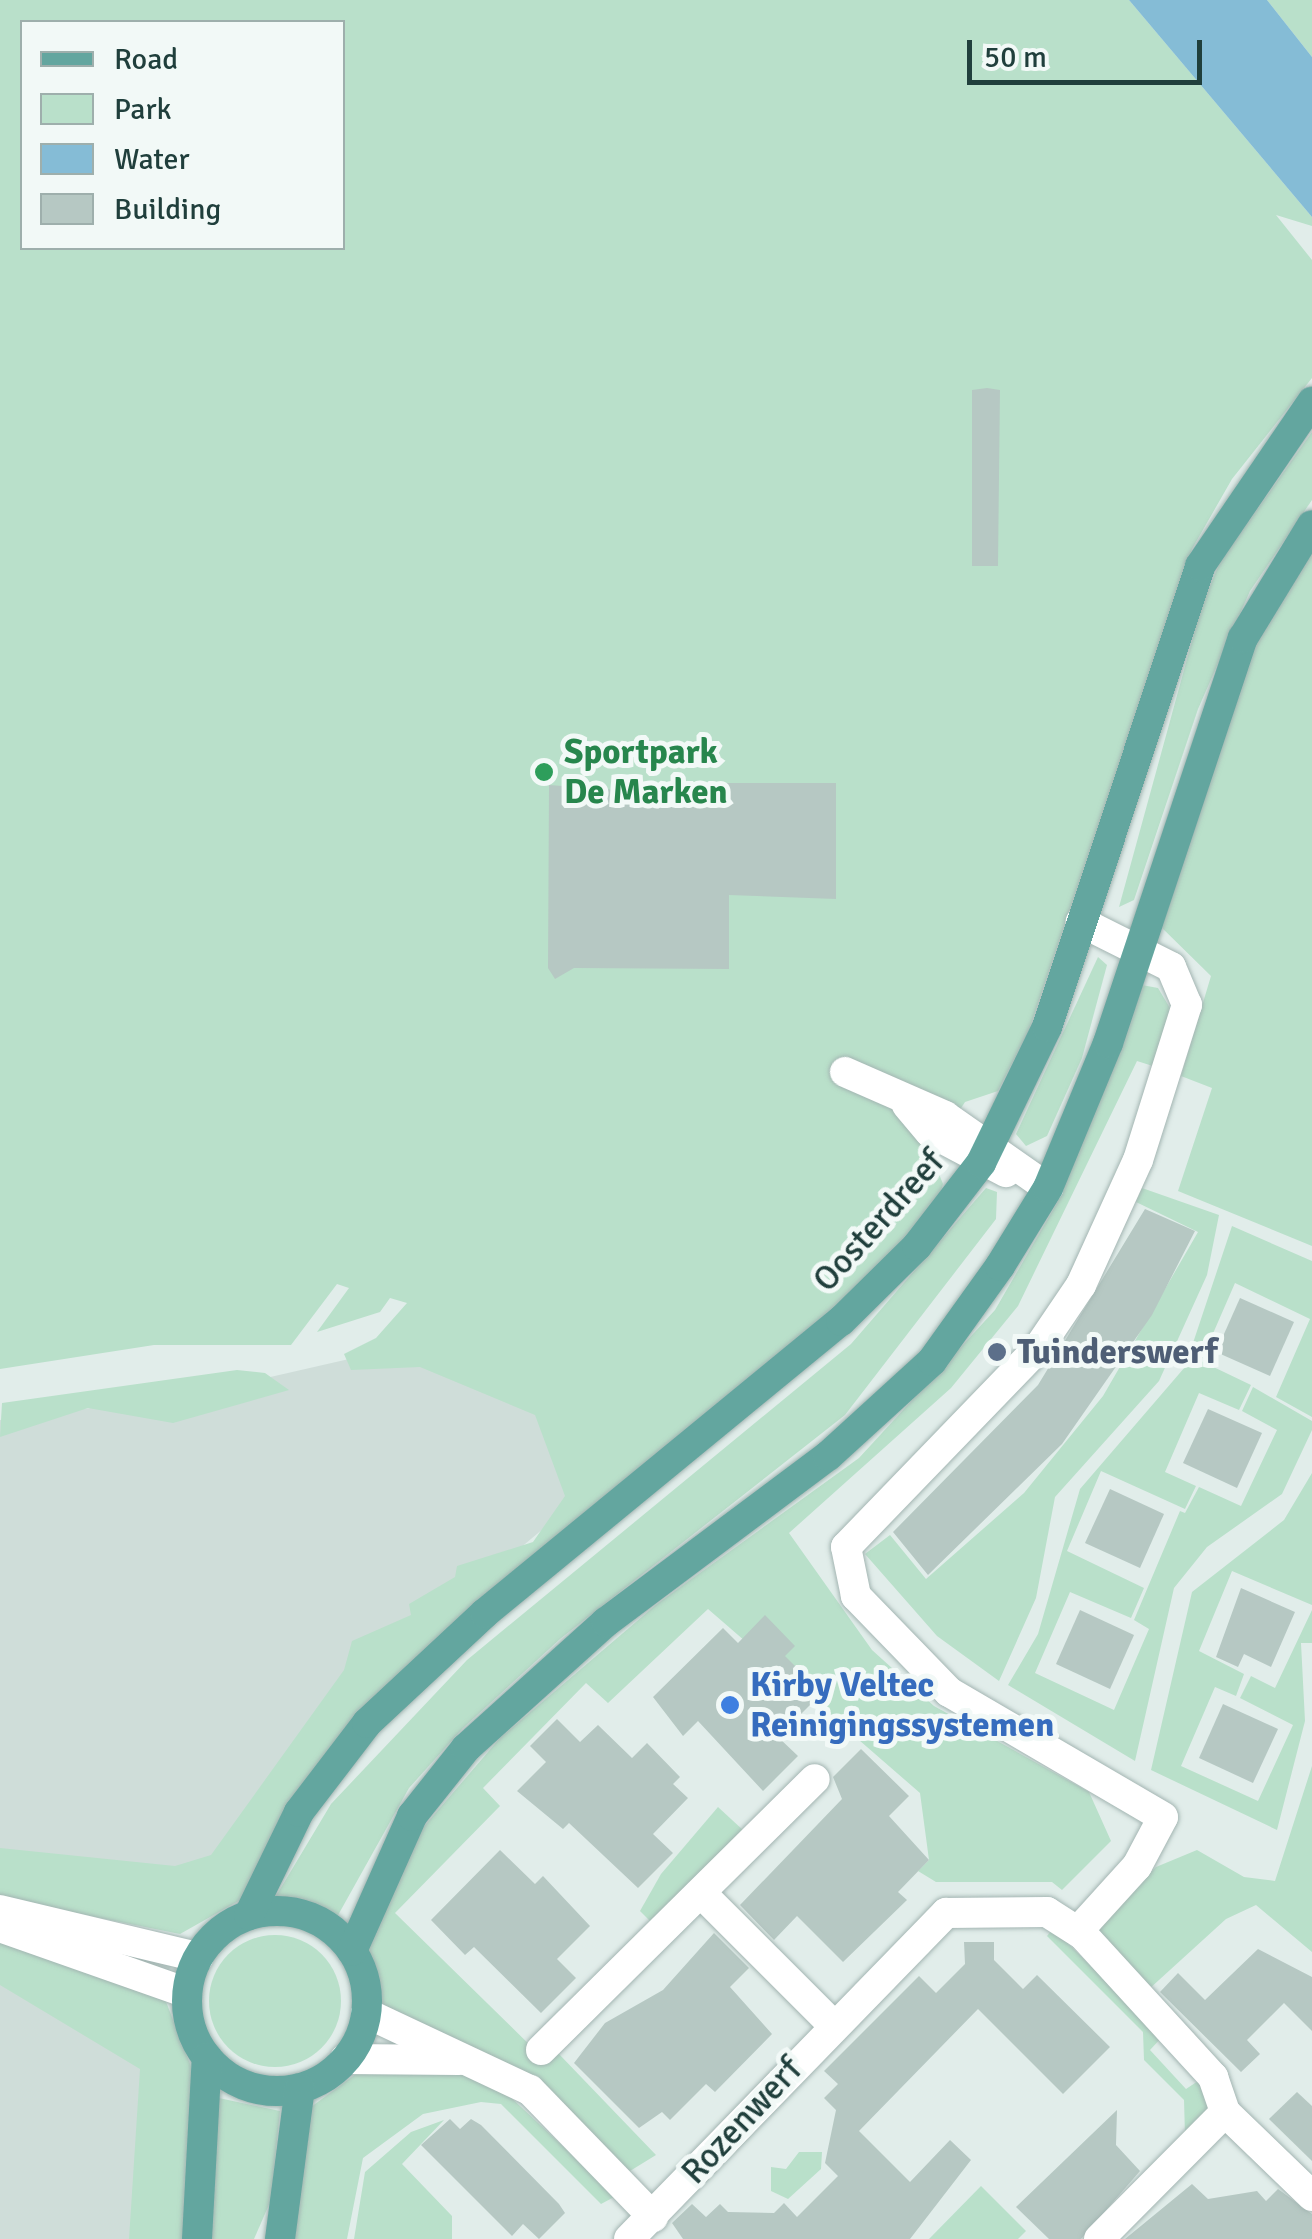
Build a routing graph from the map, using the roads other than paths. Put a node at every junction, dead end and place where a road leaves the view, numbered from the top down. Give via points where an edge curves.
1 (1312, 402) edge
2 (1312, 525) edge
3 (1081, 922) junction
4 (1137, 947) junction
5 (845, 1072) dead end
6 (986, 1154) junction
7 (1048, 1188) junction
8 (815, 1778) dead end
9 (702, 1894) junction
10 (0, 1910) edge
11 (249, 1915) junction
12 (0, 1928) edge
13 (1078, 1931) junction
14 (352, 1951) junction
15 (198, 1957) junction
16 (188, 1993) junction
17 (366, 2014) junction
18 (832, 2024) junction
19 (541, 2050) dead end
20 (207, 2057) junction
21 (346, 2059) junction
22 (462, 2060) junction
23 (300, 2088) junction
24 (1225, 2112) junction
25 (1312, 2196) edge
26 (654, 2217) junction
27 (196, 2239) edge
28 (280, 2239) edge
29 (630, 2239) edge
30 (1099, 2239) edge

1 - 3 main road, Oosterdreef via 1228,514 1194,582
2 - 4 main road via 1243,638
3 - 4 street
3 - 6 main road, Oosterdreef via 1047,1027
4 - 7 main road
4 - 13 street via 1172,967 1187,1005 1182,1041 1104,1240 996,1398 876,1508 846,1548 856,1596 949,1692 1163,1816 1136,1866
5 - 6 street
6 - 7 street
6 - 11 main road, Oosterdreef via 917,1246 841,1321 470,1626 368,1723 298,1812
7 - 14 main road via 932,1361 810,1472 606,1622 466,1748 412,1816
8 - 9 street
9 - 18 street
9 - 19 street
10 - 15 street
11 - 14 main road via 306,1916
11 - 15 main road
12 - 16 street
13 - 18 street, Rozenwerf via 1047,1912 946,1913
13 - 24 street, Rozenwerf via 1214,2077
14 - 17 main road
15 - 16 main road
16 - 20 main road
17 - 21 main road
17 - 22 street, Rozenwerf
18 - 26 street, Rozenwerf
20 - 23 main road via 249,2086
20 - 27 main road
21 - 22 street, Rozenwerf
21 - 23 main road
22 - 26 street, Rozenwerf via 530,2090
23 - 28 main road
24 - 25 street, Rozenwerf
24 - 30 street
26 - 29 street, Rozenwerf

